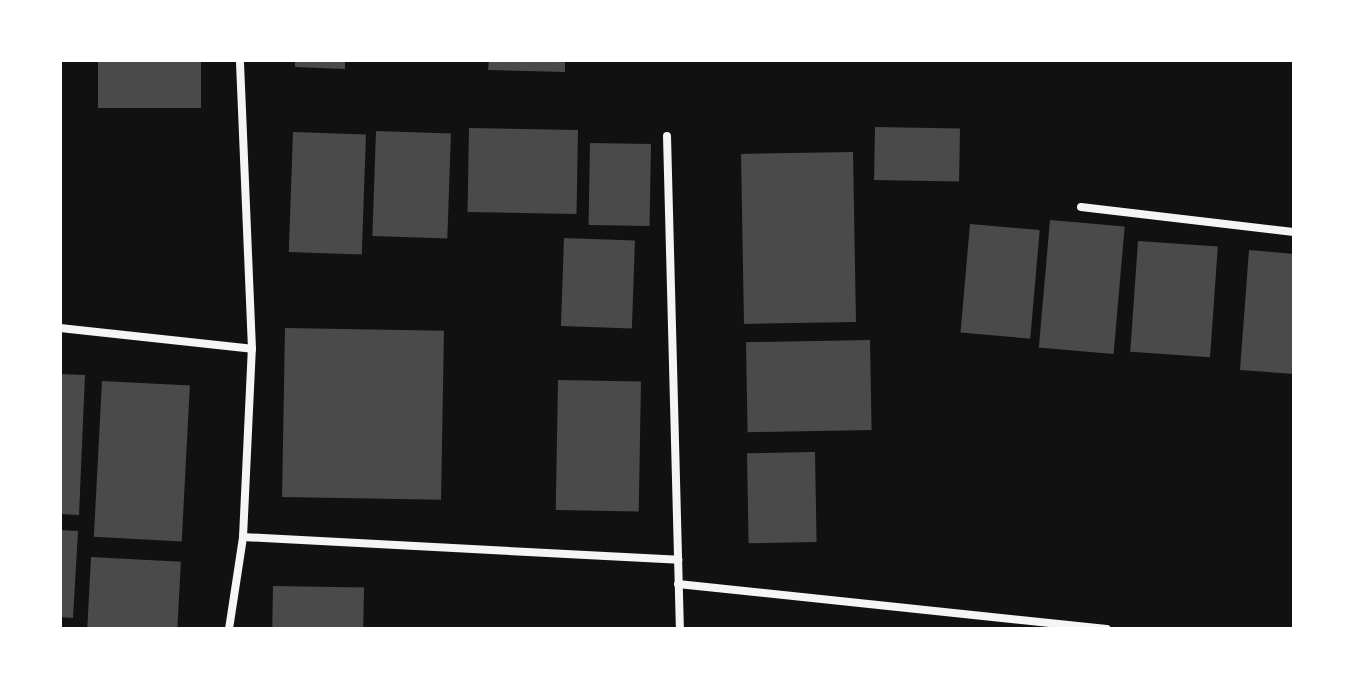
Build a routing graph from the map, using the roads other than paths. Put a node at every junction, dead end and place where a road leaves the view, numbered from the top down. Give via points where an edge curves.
1 (240, 60) edge
2 (667, 136) dead end
3 (1081, 207) dead end
4 (1294, 232) edge
5 (60, 328) edge
6 (252, 349) junction
7 (243, 537) junction
8 (678, 560) junction
9 (678, 584) junction
10 (229, 629) edge
11 (680, 629) edge
12 (1107, 629) edge

1 - 6 street
2 - 8 street
3 - 4 street
5 - 6 street
6 - 7 street
7 - 8 street
7 - 10 street
8 - 9 street
9 - 11 street
9 - 12 street

